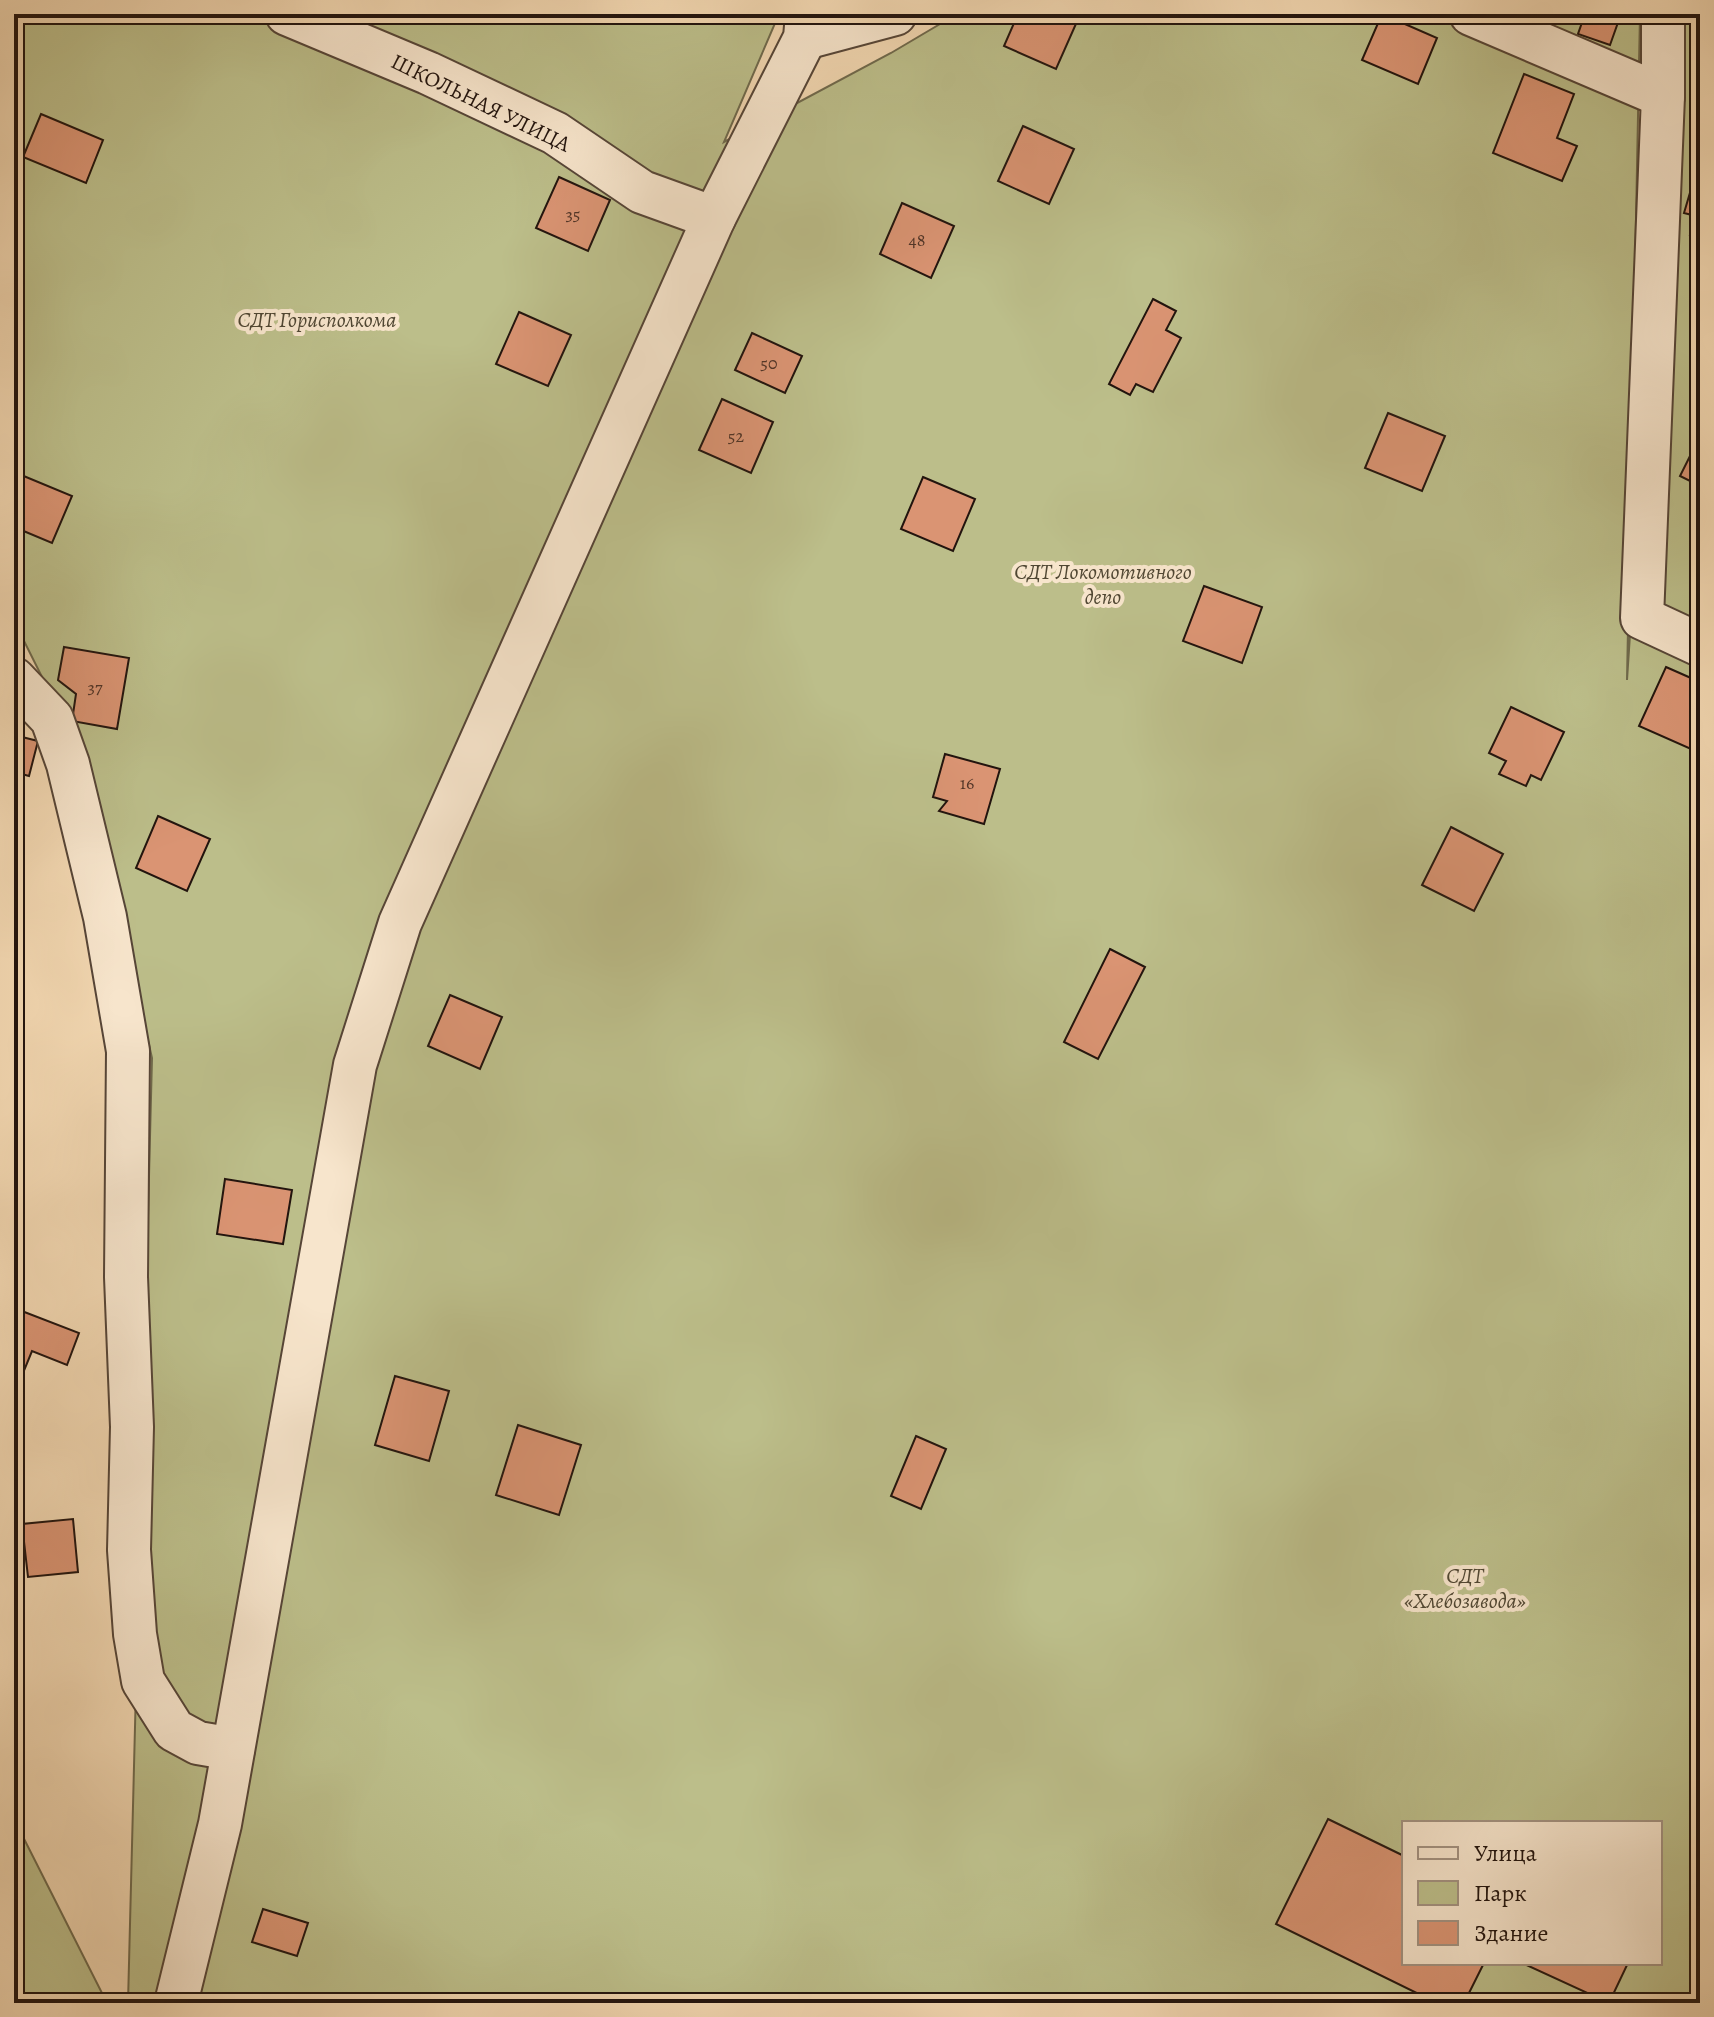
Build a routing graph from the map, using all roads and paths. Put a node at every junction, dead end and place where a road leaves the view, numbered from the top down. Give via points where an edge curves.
1 (287, 14) edge
2 (895, 14) edge
3 (1471, 14) edge
4 (1663, 14) edge
5 (806, 26) edge
6 (1663, 96) junction
7 (714, 218) junction
8 (1700, 645) edge
9 (14, 679) edge
10 (233, 1749) junction
11 (176, 2003) edge

1 - 7 street, ШКОЛЬНАЯ УЛИЦА via 555,133 642,192
2 - 5 street
3 - 6 street
4 - 6 street
5 - 7 street
6 - 8 street via 1642,618
7 - 10 street via 400,923 360,1051
9 - 10 street via 52,719 68,764 105,917 128,1051 129,1550 143,1681 174,1730 198,1743
10 - 11 street

